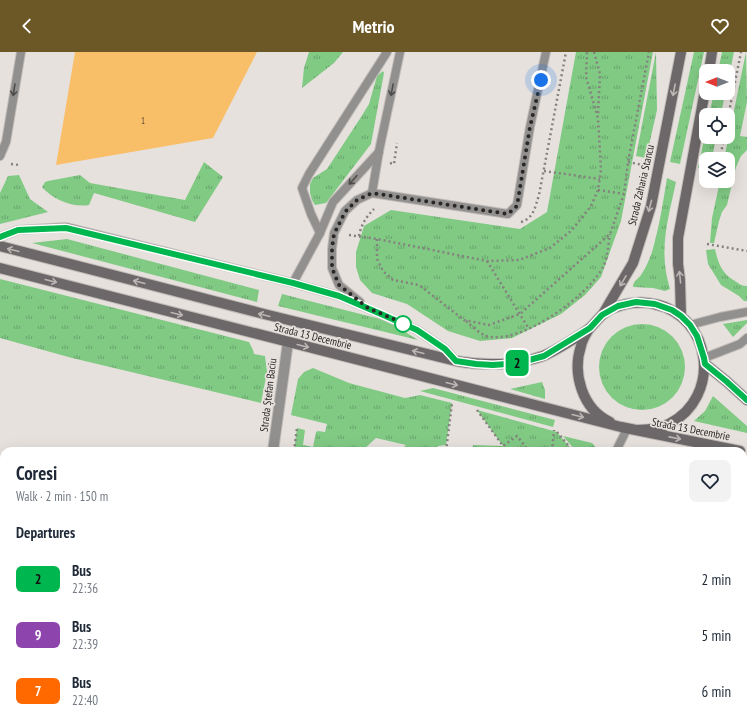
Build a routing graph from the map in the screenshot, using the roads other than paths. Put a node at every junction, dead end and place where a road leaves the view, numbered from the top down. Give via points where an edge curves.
1 (21, 52) edge
2 (387, 52) edge
3 (400, 52) edge
4 (546, 52) edge
5 (681, 52) edge
6 (712, 52) edge
7 (710, 64) edge
8 (703, 100) edge
9 (379, 151) junction
10 (0, 156) edge
11 (372, 193) junction
12 (320, 233) junction
13 (0, 236) edge
14 (0, 246) edge
15 (0, 268) edge
16 (293, 283) junction
17 (368, 308) junction
18 (747, 312) edge
19 (602, 315) junction
20 (681, 316) junction
21 (690, 325) junction
22 (590, 328) junction
23 (747, 338) edge
24 (288, 342) junction
25 (456, 361) junction
26 (704, 361) junction
27 (747, 400) edge
28 (628, 429) junction
29 (274, 447) edge
30 (618, 447) edge
31 (720, 447) edge

1 -> 10 lane via 6,142
2 - 12 lane via 302,188 310,214
3 -> 9 lane
4 - 11 lane via 517,206 508,214
5 -> 19 main road, Strada Zaharia Stancu via 651,206 633,263
6 - 7 main road
20 -> 8 main road via 678,238
9 - 11 lane
9 -> 12 lane via 333,202
11 - 17 lane via 357,200 345,212 334,234 332,249 332,268 339,285
12 - 16 lane
13 - 16 lane via 18,230 66,228
25 -> 14 main road, Strada 13 Decembrie
15 -> 24 main road, Strada 13 Decembrie
16 - 17 lane via 339,296
17 - 25 lane via 417,330 445,349
18 - 21 lane via 720,316
19 - 20 main road, Strada 13 Decembrie via 618,306 636,302 655,304
19 - 22 main road, Strada 13 Decembrie
20 - 21 main road, Strada 13 Decembrie
21 - 26 main road, Strada 13 Decembrie via 697,336
22 - 25 main road, Strada 13 Decembrie via 544,356 518,363 493,365
22 - 28 main road, Strada 13 Decembrie via 581,344 577,362 578,380 584,396 606,420
23 - 26 lane
24 -> 28 main road, Strada 13 Decembrie
24 - 29 street, Strada Ștefan Baciu
26 - 27 main road
26 - 28 main road, Strada 13 Decembrie via 701,388 683,415 669,424 653,429
28 - 30 lane
28 -> 31 main road, Strada 13 Decembrie

